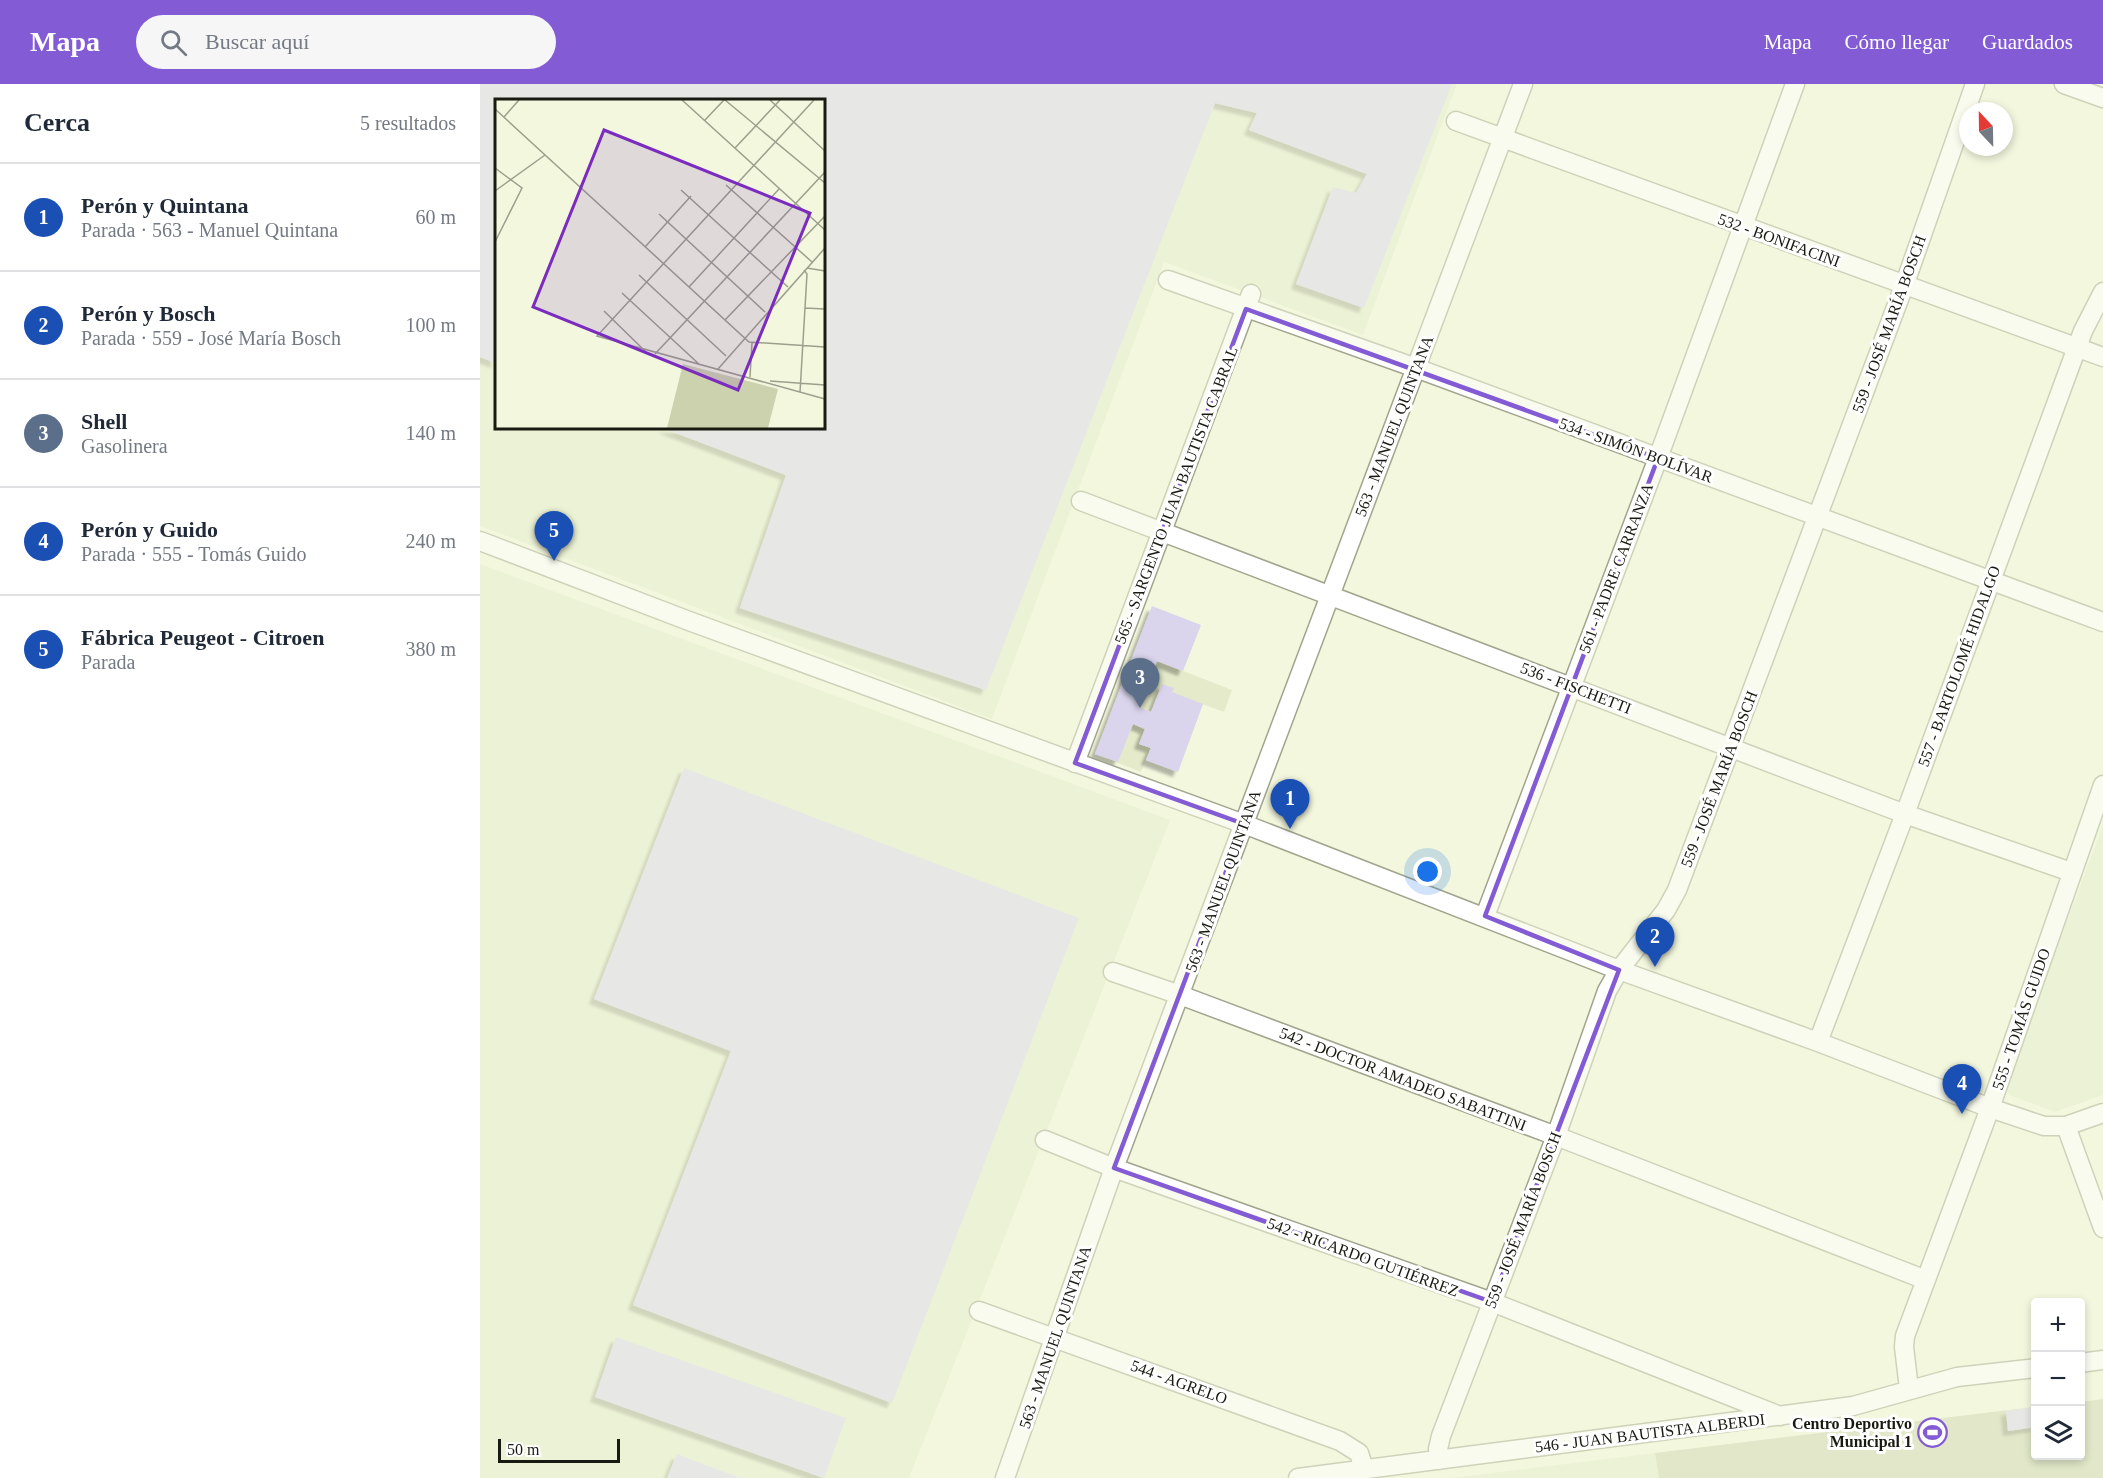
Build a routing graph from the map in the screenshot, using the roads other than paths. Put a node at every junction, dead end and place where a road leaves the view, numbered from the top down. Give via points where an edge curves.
1 (1523, 84) edge
2 (1795, 84) edge
3 (1975, 84) edge
4 (2064, 84) edge
5 (2103, 98) edge
6 (1455, 121) dead end
7 (1502, 139) junction
8 (1741, 226) junction
9 (1168, 280) dead end
10 (1904, 285) junction
11 (2103, 292) edge
12 (1248, 302) junction
13 (2076, 348) junction
14 (2103, 357) edge
15 (1416, 368) junction
16 (1658, 458) junction
17 (1081, 501) dead end
18 (1817, 517) junction
19 (1161, 532) junction
20 (480, 541) edge
21 (1990, 580) junction
22 (1330, 596) junction
23 (2103, 622) edge
24 (1571, 686) junction
25 (1731, 747) junction
26 (1075, 763) junction
27 (2103, 786) edge
28 (1905, 814) junction
29 (1244, 824) junction
30 (2071, 872) junction
31 (1485, 916) junction
32 (1619, 970) junction
33 (1113, 972) dead end
34 (1180, 995) junction
35 (1818, 1042) junction
36 (1990, 1108) junction
37 (2103, 1113) edge
38 (2066, 1126) junction
39 (1556, 1136) junction
40 (1045, 1140) dead end
41 (1114, 1168) junction
42 (2103, 1228) edge
43 (1926, 1280) junction
44 (1492, 1302) junction
45 (979, 1311) dead end
46 (1056, 1338) junction
47 (2103, 1360) edge
48 (2085, 1362) edge
49 (2031, 1369) edge
50 (1909, 1389) junction
51 (1780, 1416) junction
52 (1439, 1460) junction
53 (1364, 1469) junction
54 (1005, 1478) edge
55 (1298, 1478) edge

1 - 7 street, 563 - MANUEL QUINTANA
2 - 8 street, 561 - PADRE CARRANZA
3 - 10 street, 559 - JOSÉ MARÍA BOSCH
4 - 5 street
6 - 7 street, 532 - BONIFACINI
7 - 8 street, 532 - BONIFACINI
7 - 15 street, 563 - MANUEL QUINTANA
8 - 10 street, 532 - BONIFACINI
8 - 16 street, 561 - PADRE CARRANZA
9 - 12 street, 534 - SIMÓN BOLÍVAR
10 - 13 street, 532 - BONIFACINI
10 - 18 street, 559 - JOSÉ MARÍA BOSCH
11 - 13 street, 557 - BARTOLOMÉ HIDALGO
12 - 15 street, 534 - SIMÓN BOLÍVAR
12 - 19 street, 565 - SARGENTO JUAN BAUTISTA CABRAL
13 - 14 street, 532 - BONIFACINI
13 - 21 street, 557 - BARTOLOMÉ HIDALGO
15 - 16 street, 534 - SIMÓN BOLÍVAR
15 - 22 street, 563 - MANUEL QUINTANA
16 - 18 street, 534 - SIMÓN BOLÍVAR
16 - 24 street, 561 - PADRE CARRANZA
17 - 19 street, 536 - FISCHETTI
18 - 21 street, 534 - SIMÓN BOLÍVAR
18 - 25 street, 559 - JOSÉ MARÍA BOSCH
19 - 22 street, 536 - FISCHETTI
19 - 26 street, 565 - SARGENTO JUAN BAUTISTA CABRAL
20 - 26 street
21 - 23 street, 534 - SIMÓN BOLÍVAR
21 - 28 street, 557 - BARTOLOMÉ HIDALGO
22 - 24 street, 536 - FISCHETTI
22 - 29 street, 563 - MANUEL QUINTANA
24 - 25 street, 536 - FISCHETTI
24 - 31 street, 561 - PADRE CARRANZA
25 - 28 street, 536 - FISCHETTI
25 - 32 street, 559 - JOSÉ MARÍA BOSCH via 1672,901
26 - 29 street
27 - 30 street, 555 - TOMÁS GUIDO
28 - 30 street, 536 - FISCHETTI
28 - 35 street, 557 - BARTOLOMÉ HIDALGO
29 - 31 street
29 - 34 street, 563 - MANUEL QUINTANA
30 - 36 street, 555 - TOMÁS GUIDO
31 - 32 street
32 - 35 street
32 - 39 street, 559 - JOSÉ MARÍA BOSCH via 1607,991
33 - 34 street, 542 - DOCTOR AMADEO SABATTINI
34 - 39 street, 542 - DOCTOR AMADEO SABATTINI
34 - 41 street, 563 - MANUEL QUINTANA
35 - 36 street
36 - 38 street via 2044,1126
36 - 43 street, 555 - TOMÁS GUIDO
37 - 38 street
38 - 42 street
39 - 43 street, 542 - DOCTOR AMADEO SABATTINI
39 - 44 street, 559 - JOSÉ MARÍA BOSCH
40 - 41 street, 542 - RICARDO GUTIÉRREZ
41 - 44 street, 542 - RICARDO GUTIÉRREZ
41 - 46 street, 563 - MANUEL QUINTANA
43 - 50 street, 555 - TOMÁS GUIDO via 1905,1336
44 - 51 street, 542 - RICARDO GUTIÉRREZ
44 - 52 street, 559 - JOSÉ MARÍA BOSCH via 1441,1436
45 - 46 street, 544 - AGRELO
46 - 53 street, 544 - AGRELO via 1340,1441 1359,1453
46 - 54 street, 563 - MANUEL QUINTANA
47 - 48 street
49 - 50 street, 546 - JUAN BAUTISTA ALBERDI via 1957,1377
50 - 51 street, 546 - JUAN BAUTISTA ALBERDI via 1853,1406
51 - 52 street, 546 - JUAN BAUTISTA ALBERDI
52 - 53 street, 546 - JUAN BAUTISTA ALBERDI
53 - 55 street, 546 - JUAN BAUTISTA ALBERDI

